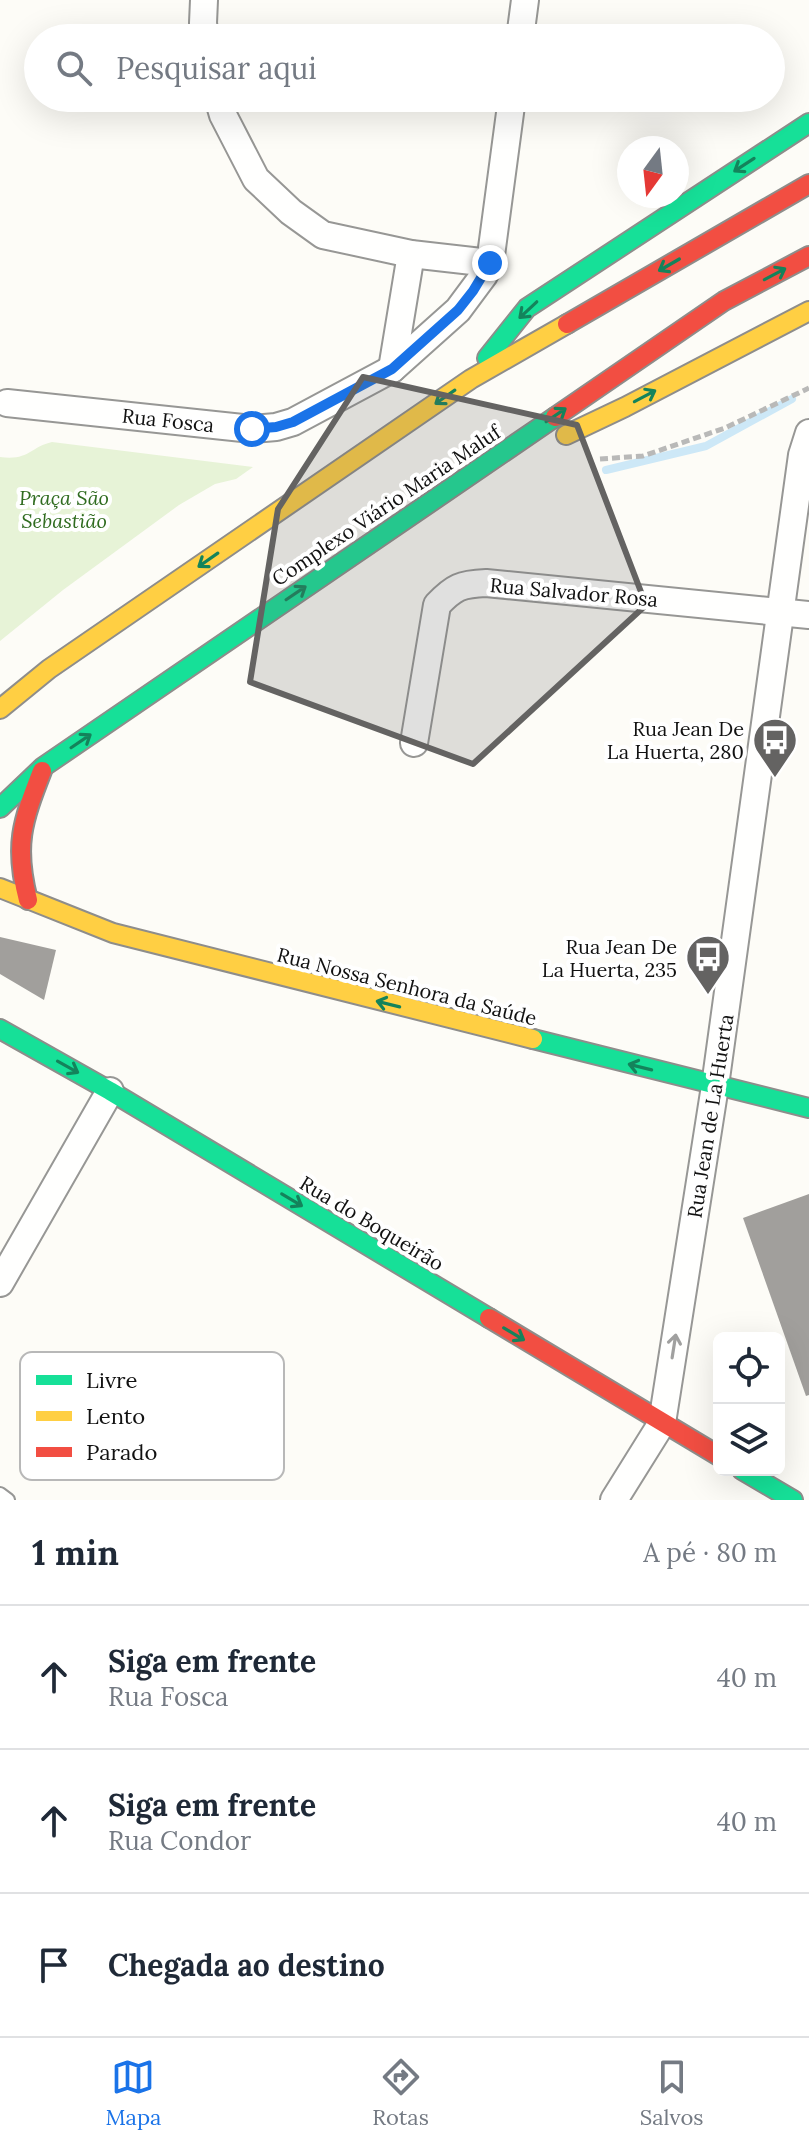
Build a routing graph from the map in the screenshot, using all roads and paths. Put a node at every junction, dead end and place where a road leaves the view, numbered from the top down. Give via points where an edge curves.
1 (204, 0) edge
2 (525, 0) edge
3 (203, 24) edge
4 (522, 24) edge
5 (222, 112) edge
6 (510, 112) edge
7 (809, 123) edge
8 (809, 184) edge
9 (411, 254) junction
10 (809, 256) edge
11 (490, 263) junction
12 (809, 311) edge
13 (392, 369) junction
14 (471, 379) junction
15 (809, 388) edge
16 (7, 403) dead end
17 (809, 433) edge
18 (588, 460) dead end
19 (471, 473) junction
20 (782, 612) junction
21 (809, 615) edge
22 (0, 709) edge
23 (414, 743) dead end
24 (43, 767) junction
25 (0, 808) edge
26 (0, 888) edge
27 (28, 900) junction
28 (42, 922) dead end
29 (113, 933) junction
30 (0, 1029) edge
31 (715, 1086) junction
32 (110, 1091) junction
33 (809, 1108) edge
34 (0, 1283) edge
35 (662, 1423) junction
36 (713, 1453) edge
37 (752, 1476) edge
38 (0, 1494) edge
39 (8, 1500) edge
40 (614, 1500) edge
41 (793, 1500) edge

1 - 3 street
2 - 4 street
5 - 9 street via 256,179 291,212 323,235
6 - 11 street
7 -> 14 main road via 527,308
8 -> 14 main road
9 - 11 street
9 - 13 street
19 -> 10 main road, Complexo Viário Maria Maluf via 724,301
11 - 13 street, Rua Fosca via 458,310
19 -> 12 main road via 625,407
13 - 16 street, Rua Fosca via 293,422 264,428
14 -> 22 main road via 49,669
15 - 18 path via 725,428 643,456
17 - 20 street, Rua Jean de La Huerta
24 -> 19 main road, Complexo Viário Maria Maluf
20 - 21 street, Rua Salvador Rosa
20 - 23 street, Rua Salvador Rosa via 465,584 437,605
20 - 31 street, Rua Jean de La Huerta
24 - 25 main road, Complexo Viário Maria Maluf
24 - 27 main road via 20,842
26 - 27 main road, Rua Nossa Senhora da Saúde
27 - 29 main road, Rua Nossa Senhora da Saúde
28 - 29 main road
31 -> 29 main road, Rua Nossa Senhora da Saúde
30 -> 32 main road, Rua do Boqueirão
31 - 33 main road, Rua Nossa Senhora da Saúde
35 -> 31 street, Rua Jean de La Huerta
32 - 34 street
32 -> 35 main road, Rua do Boqueirão
35 - 36 main road, Rua do Boqueirão
35 - 40 street, Rua Jean de La Huerta
37 - 41 main road
38 - 39 lane

